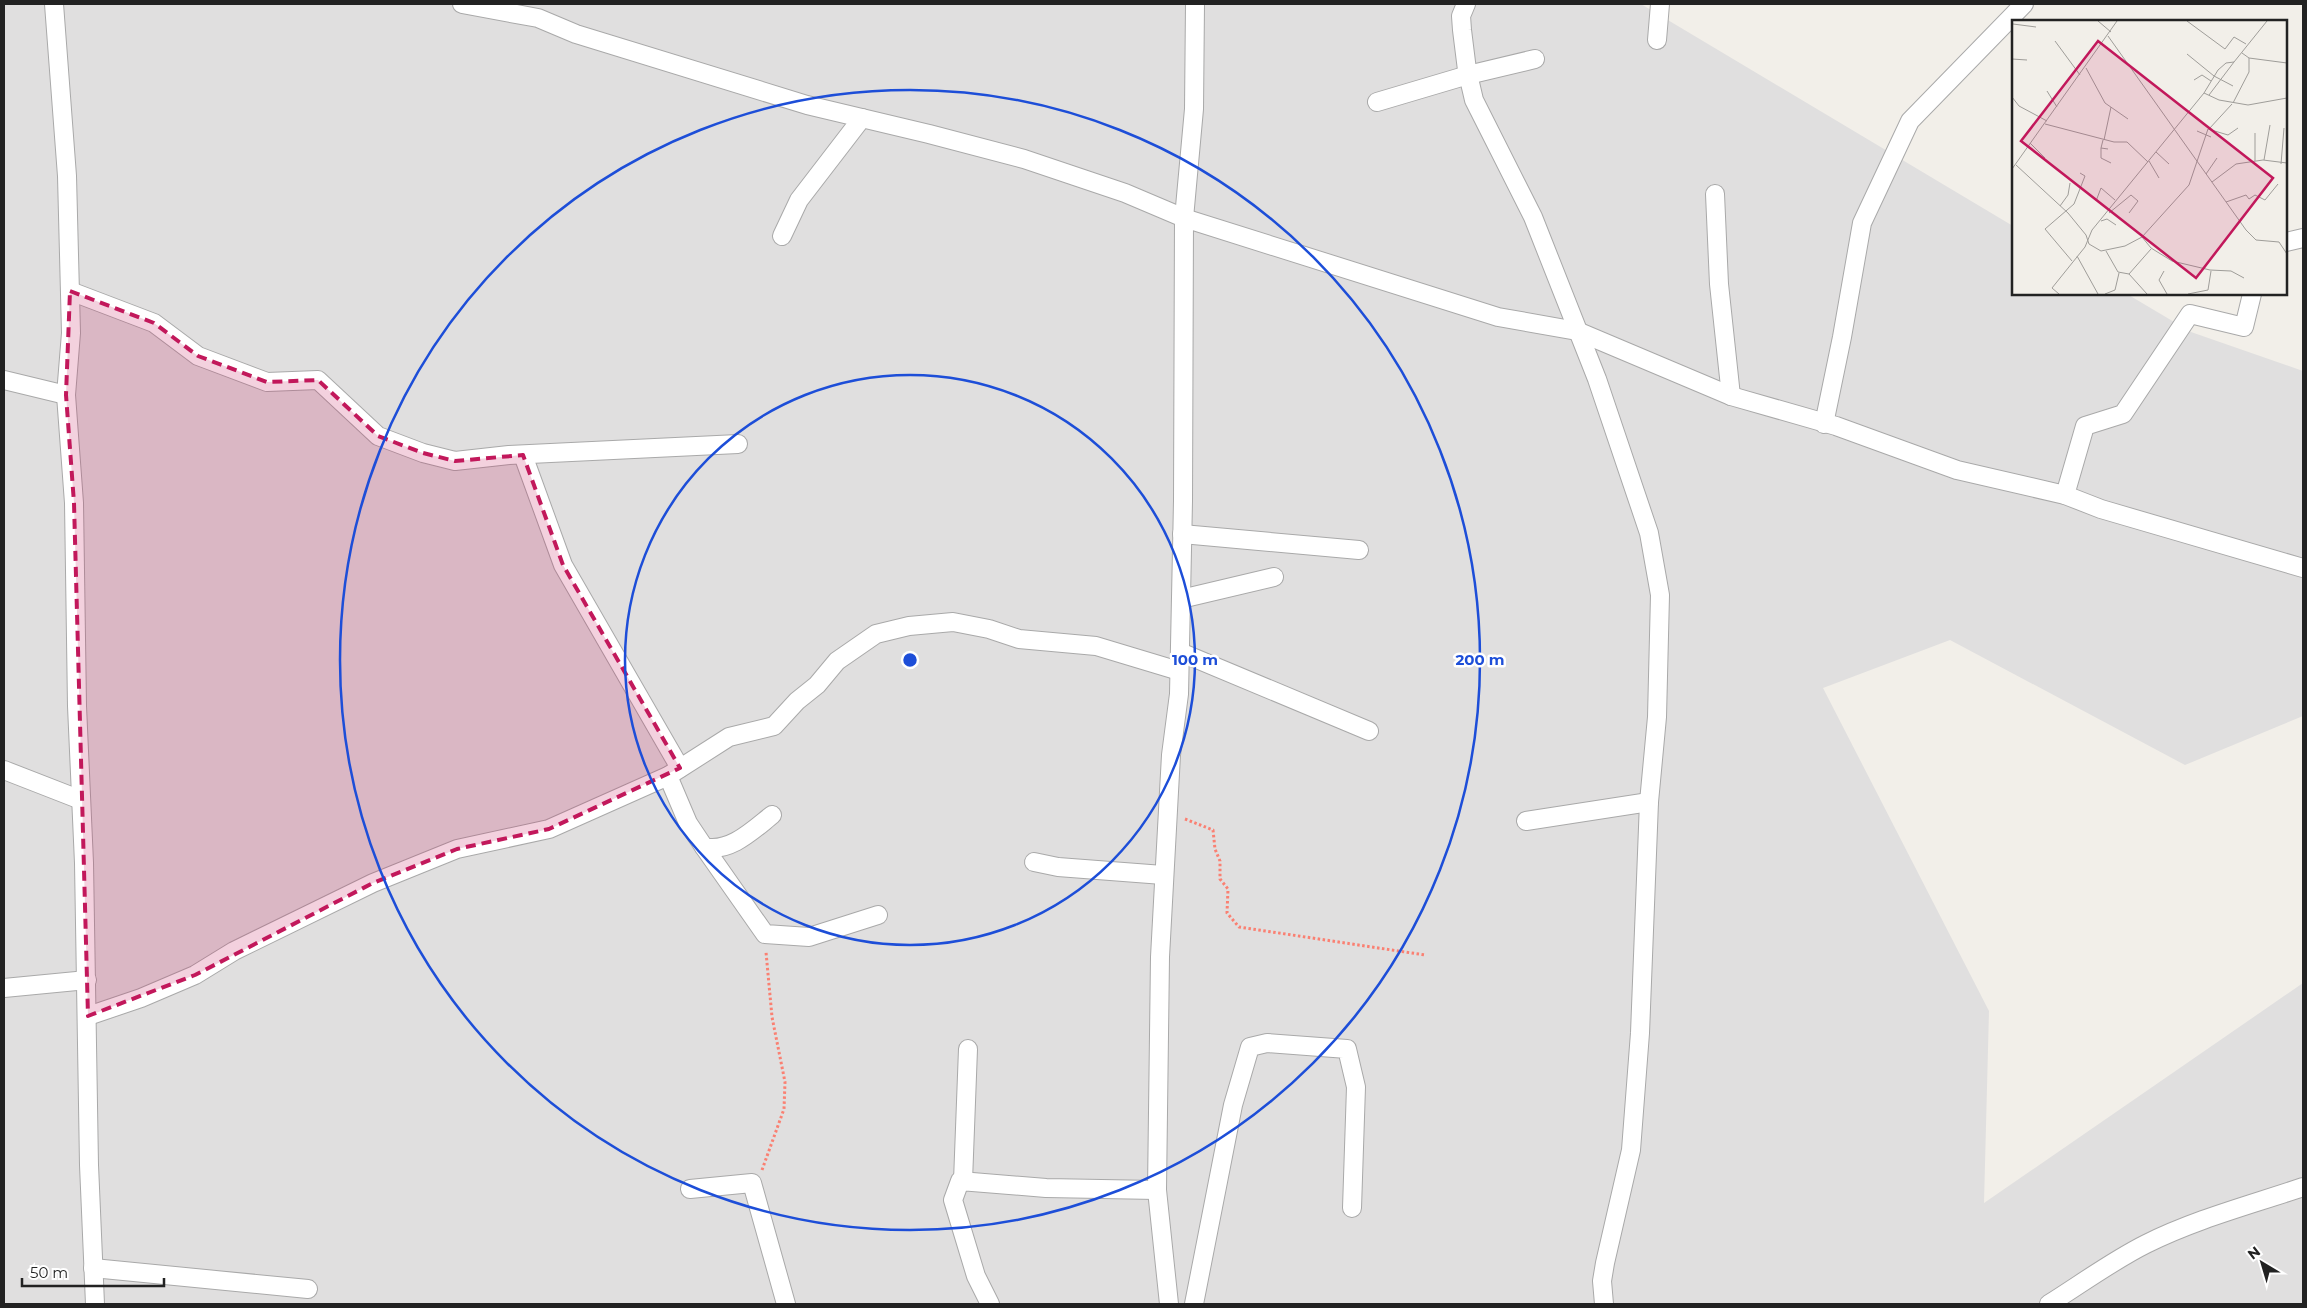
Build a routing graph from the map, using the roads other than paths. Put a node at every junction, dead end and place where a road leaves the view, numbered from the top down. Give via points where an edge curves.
1 (54, 4) edge
2 (462, 4) edge
3 (1195, 4) edge
4 (1466, 4) edge
5 (1660, 4) edge
6 (2024, 4) edge
7 (1657, 40) dead end
8 (1536, 60) dead end
9 (1468, 74) junction
10 (1377, 102) dead end
11 (862, 118) junction
12 (1715, 194) dead end
13 (1184, 218) junction
14 (782, 236) dead end
15 (2303, 238) edge
16 (2287, 242) edge
17 (70, 291) junction
18 (2252, 295) edge
19 (1577, 331) junction
20 (4, 380) edge
21 (66, 395) junction
22 (1731, 396) junction
23 (1824, 424) junction
24 (738, 444) dead end
25 (523, 455) junction
26 (2065, 495) junction
27 (1182, 534) junction
28 (1359, 550) dead end
29 (2303, 568) edge
30 (1274, 577) dead end
31 (1181, 599) junction
32 (1180, 652) junction
33 (1179, 671) junction
34 (1369, 731) dead end
35 (4, 770) edge
36 (674, 772) junction
37 (81, 800) junction
38 (1649, 802) junction
39 (772, 815) dead end
40 (1526, 821) dead end
41 (704, 847) junction
42 (1034, 862) dead end
43 (1163, 875) junction
44 (878, 915) dead end
45 (87, 980) junction
46 (4, 988) edge
47 (88, 1016) junction
48 (968, 1049) dead end
49 (963, 1181) junction
50 (2303, 1187) edge
51 (690, 1190) dead end
52 (1157, 1190) junction
53 (1352, 1208) dead end
54 (93, 1268) junction
55 (308, 1290) dead end
56 (95, 1304) edge
57 (786, 1304) edge
58 (990, 1304) edge
59 (1169, 1304) edge
60 (1194, 1304) edge
61 (1604, 1304) edge
62 (2049, 1304) edge

1 - 17 street via 67,176
2 - 11 street via 538,18 576,34 807,105
3 - 13 street via 1194,108
4 - 9 street via 1461,16
5 - 7 street
6 - 23 street via 1910,121 1862,223
8 - 9 street
9 - 10 street
9 - 19 street via 1474,100 1533,217
11 - 13 street via 1024,159 1125,192
11 - 14 street via 799,200
12 - 22 street via 1719,284
13 - 19 street via 1498,317
13 - 27 street
15 - 16 street
17 - 21 street via 71,333
17 - 25 street via 154,323 198,356 267,382 318,380 378,436 423,453 455,461
18 - 26 street via 2244,328 2190,314 2123,414 2085,426
19 - 22 street
19 - 38 street via 1597,379 1648,533 1660,595
20 - 21 street
21 - 37 street via 74,503
22 - 23 street
23 - 26 street via 1957,470
24 - 25 street
25 - 36 street via 563,564
26 - 29 street
27 - 28 street
27 - 31 street
30 - 31 street
31 - 32 street
32 - 33 street
32 - 34 street
33 - 36 street via 1096,646 1019,639 953,622 909,626 876,634 837,661 817,686 797,701 774,726 729,737
33 - 43 street
35 - 37 street
36 - 41 street via 688,823
36 - 47 street via 549,828 457,849 374,883 234,951 195,974 141,998
37 - 45 street
38 - 40 street
38 - 61 street via 1640,1032 1631,1150 1604,1263
39 - 41 street via 746,836 724,846
41 - 44 street via 765,934 809,937
42 - 43 street via 1058,867
43 - 52 street
45 - 46 street
45 - 47 street
47 - 54 street
48 - 49 street
49 - 52 street via 1046,1188
49 - 58 street via 960,1181 953,1200 976,1276
50 - 62 street via 2213,1215 2147,1244
51 - 57 street via 752,1183
52 - 59 street
53 - 60 street via 1356,1087 1347,1049 1266,1043 1250,1046 1233,1105
54 - 55 street
54 - 56 street

